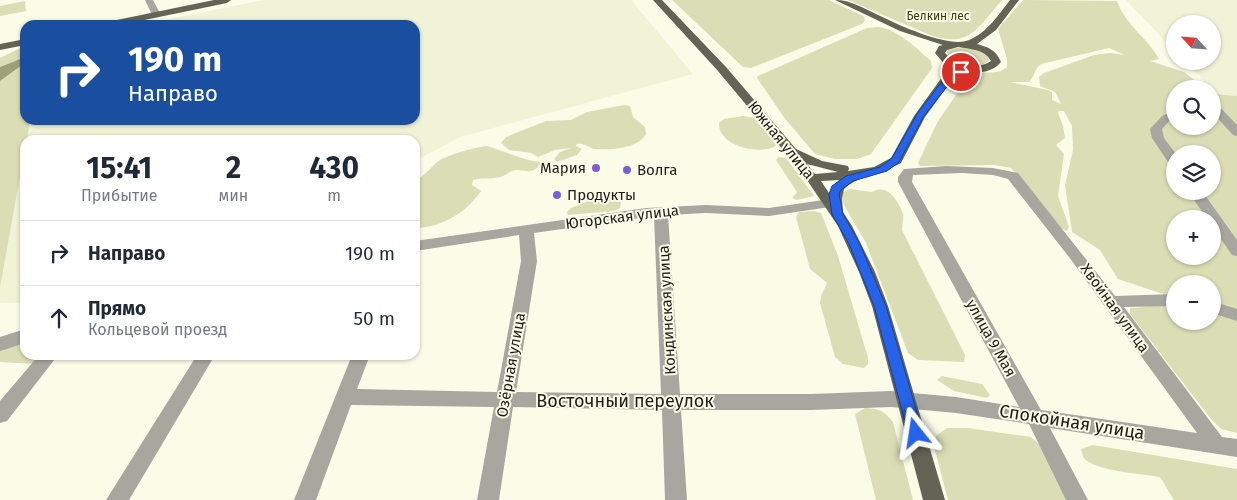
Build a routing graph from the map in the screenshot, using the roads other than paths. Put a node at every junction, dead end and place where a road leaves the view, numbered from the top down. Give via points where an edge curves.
1 (149, 0) edge
2 (227, 0) edge
3 (657, 0) edge
4 (839, 0) edge
5 (1015, 0) edge
6 (156, 15) junction
7 (132, 20) edge
8 (994, 25) junction
9 (903, 28) junction
10 (20, 43) edge
11 (957, 45) junction
12 (0, 47) edge
13 (943, 58) junction
14 (996, 60) junction
15 (980, 68) junction
16 (942, 87) junction
17 (1221, 115) edge
18 (1166, 118) dead end
19 (1237, 132) edge
20 (788, 148) junction
21 (1166, 149) edge
22 (878, 170) junction
23 (904, 177) joint
24 (812, 178) junction
25 (1201, 200) edge
26 (834, 208) junction
27 (661, 211) junction
28 (526, 230) junction
29 (420, 245) edge
30 (1237, 251) edge
31 (1166, 300) edge
32 (1110, 302) junction
33 (1221, 310) edge
34 (1237, 315) edge
35 (20, 338) edge
36 (0, 344) edge
37 (45, 360) edge
38 (203, 360) edge
39 (359, 360) edge
40 (344, 397) junction
41 (504, 400) junction
42 (906, 400) junction
43 (672, 402) junction
44 (0, 414) edge
45 (1035, 416) junction
46 (1216, 444) junction
47 (1237, 448) edge
48 (117, 500) edge
49 (305, 500) edge
50 (488, 500) edge
51 (676, 500) edge
52 (934, 500) edge
53 (1077, 500) edge

1 - 6 street
2 - 6 main road
3 - 20 main road, Южная улица via 722,69
4 - 9 main road
5 - 8 main road
6 - 7 main road
8 - 11 main road via 975,42
8 - 14 main road via 990,37
9 - 11 main road
9 - 13 main road
10 - 12 main road
11 - 13 main road via 943,48 940,53
11 - 14 main road via 985,50
13 - 15 main road via 958,66
13 - 16 main road via 951,68
14 - 15 main road via 994,65
15 - 16 main road via 961,72
16 - 22 main road via 920,116 896,160
17 - 19 street
18 - 21 street via 1156,129
20 - 22 main road via 828,166
20 - 24 main road, Южная улица
22 - 24 main road
22 - 26 main road via 850,178 836,189
23 - 32 street, Хвойная улица via 913,171 988,170 1010,174
23 - 45 street, улица 9 Мая
24 - 26 main road, Южная улица
25 - 30 street
26 - 27 street, Югорская улица via 769,212
26 - 42 main road, Южная улица via 858,251 880,306
27 - 28 street, Югорская улица
27 - 43 street, Кондинская улица
28 - 29 street, Югорская улица
28 - 41 street, Озёрная улица via 529,261
31 - 32 street
32 - 46 street, Хвойная улица
33 - 34 street
35 - 36 street
37 - 44 street
38 - 48 street
39 - 40 street
40 - 41 street, Восточный переулок
40 - 49 street
41 - 43 street, Восточный переулок
41 - 50 street, Озёрная улица
42 - 43 street, Восточный переулок
42 - 45 street, Спокойная улица
42 - 52 main road, Южная улица
43 - 51 street, Кондинская улица
45 - 46 street, Спокойная улица
45 - 53 street, улица 9 Мая
46 - 47 street, Спокойная улица

